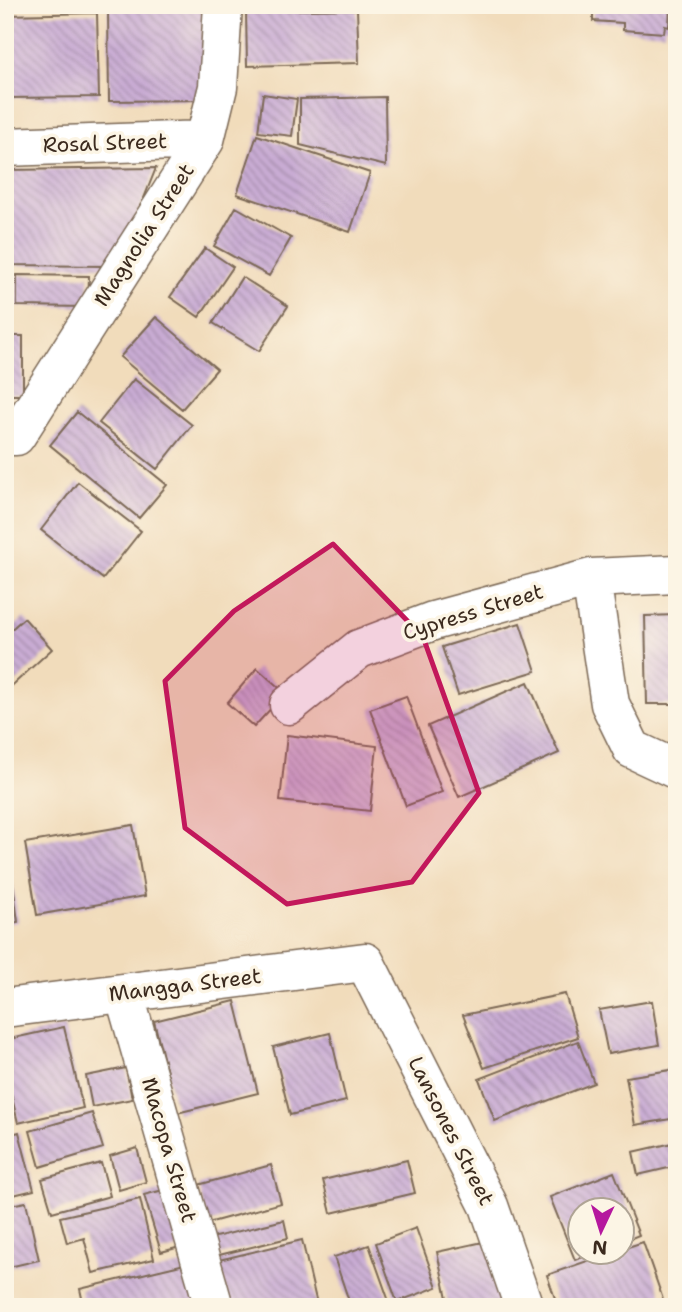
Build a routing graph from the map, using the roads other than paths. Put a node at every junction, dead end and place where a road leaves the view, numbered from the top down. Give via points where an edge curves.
1 (223, 5) edge
2 (205, 140) junction
3 (5, 147) edge
4 (5, 436) edge
5 (677, 574) edge
6 (591, 578) junction
7 (289, 705) dead end
8 (677, 770) edge
9 (365, 962) joint
10 (124, 993) junction
11 (5, 1007) edge
12 (215, 1307) edge
13 (523, 1307) edge

1 - 2 street, Magnolia Street via 218,87
2 - 3 street, Rosal Street
2 - 4 street, Magnolia Street via 16,436
5 - 6 street, Cypress Street
6 - 7 street, Cypress Street via 433,621 359,649
6 - 8 street via 610,704 632,750
9 - 10 street, Mangga Street
9 - 13 street, Lansones Street via 489,1206
10 - 11 street, Mangga Street
10 - 12 street, Macopa Street

